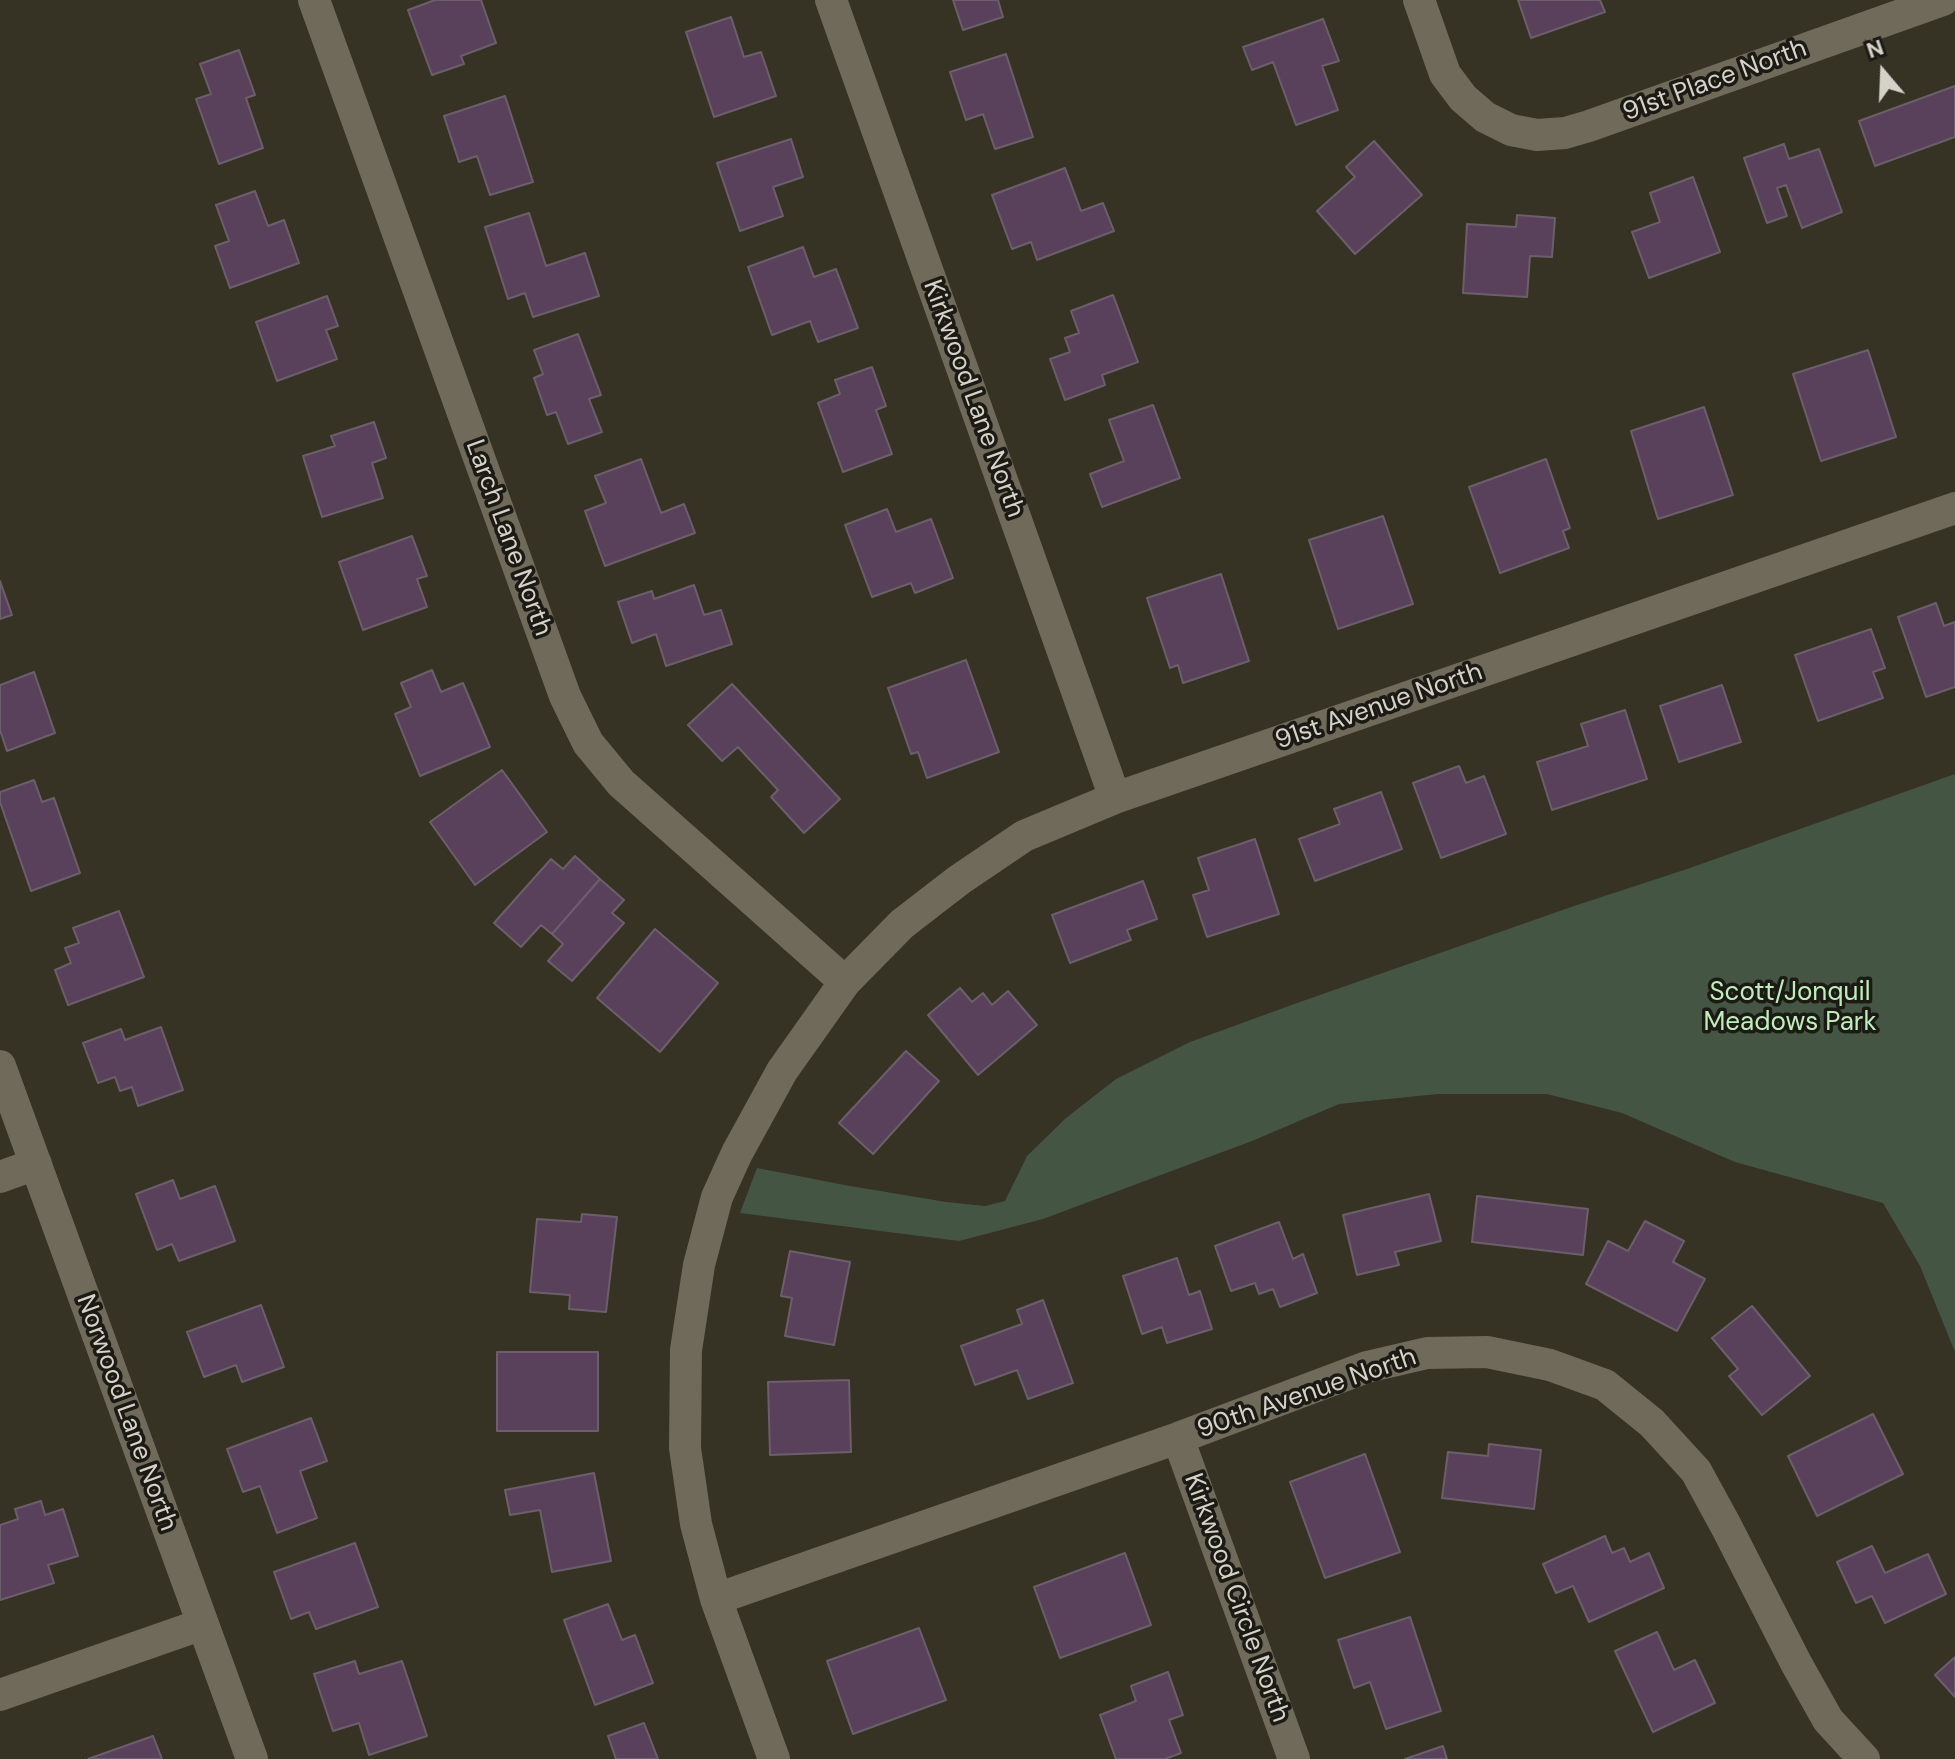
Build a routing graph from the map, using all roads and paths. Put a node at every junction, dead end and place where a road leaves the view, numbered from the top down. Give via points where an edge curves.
1 (314, 0) edge
2 (831, 0) edge
3 (1419, 0) edge
4 (1943, 0) edge
5 (1955, 508) edge
6 (1115, 798) junction
7 (845, 982) junction
8 (0, 1066) edge
9 (36, 1164) junction
10 (0, 1177) edge
11 (1178, 1438) junction
12 (716, 1599) junction
13 (203, 1624) junction
14 (0, 1695) edge
15 (252, 1759) edge
16 (774, 1759) edge
17 (1294, 1759) edge
18 (1864, 1759) edge

1 - 7 street, Larch Lane North via 565,696 588,743 621,783
2 - 6 street, Kirkwood Lane North
3 - 4 street, 91st Place North via 1445,74 1463,98 1485,117 1537,135 1565,133
5 - 6 street, 91st Avenue North
6 - 7 street, 91st Avenue North via 1024,836 985,862 902,924
7 - 12 street, 91st Avenue North via 782,1071 737,1153 717,1197 699,1265 686,1350 685,1448 696,1524
8 - 9 street, Norwood Lane North
9 - 10 street
9 - 13 street, Norwood Lane North
11 - 12 street, 90th Avenue North
11 - 17 street, Kirkwood Circle North
11 - 18 street, 90th Avenue North via 1367,1367 1427,1353 1487,1352 1550,1365 1605,1385 1652,1423 1696,1471 1828,1720
12 - 16 street, 91st Avenue North
13 - 14 street
13 - 15 street, Norwood Lane North

